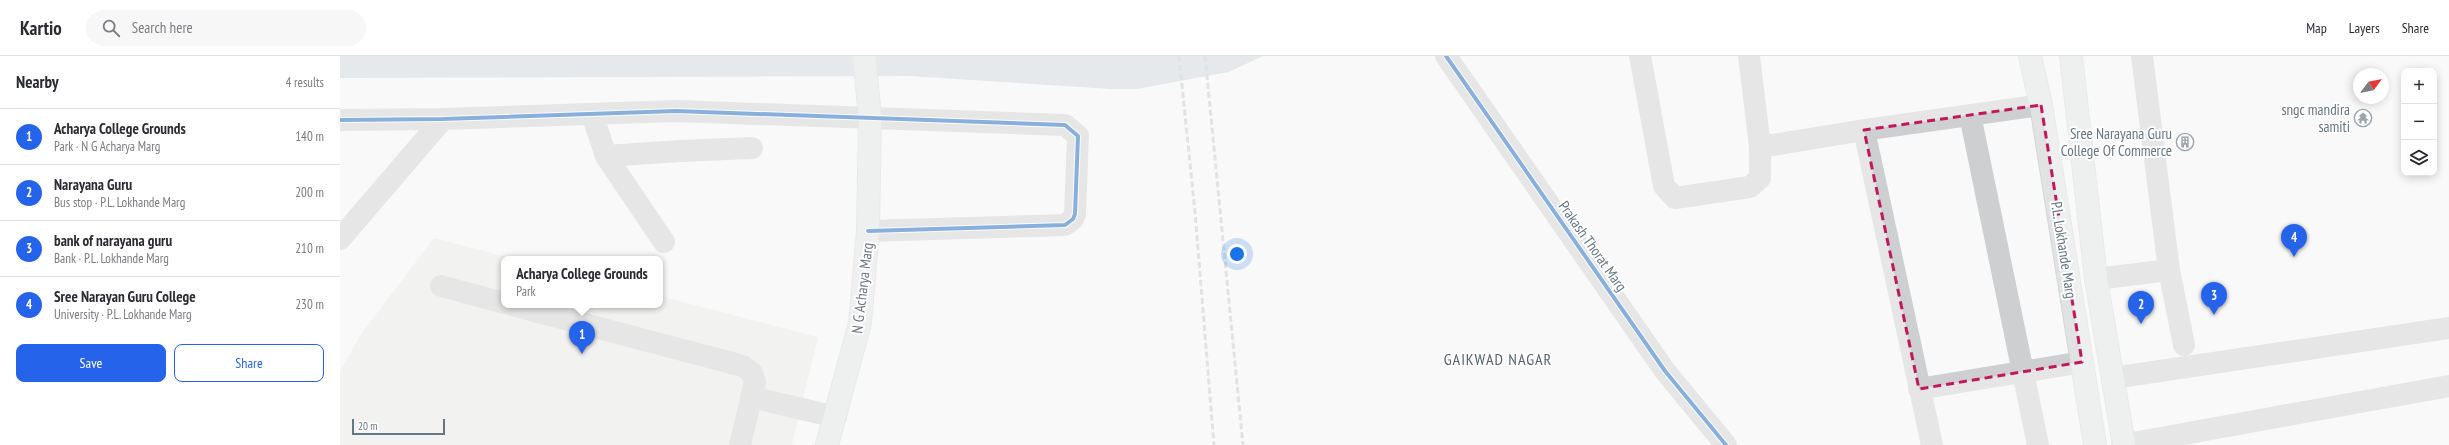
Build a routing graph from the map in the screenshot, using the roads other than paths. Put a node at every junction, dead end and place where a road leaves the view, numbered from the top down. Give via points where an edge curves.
1 (864, 56) edge
2 (1446, 56) edge
3 (1640, 56) edge
4 (1749, 56) edge
5 (2030, 56) edge
6 (2071, 56) edge
7 (2142, 56) edge
8 (2041, 105) junction
9 (592, 114) junction
10 (1970, 115) junction
11 (870, 117) junction
12 (443, 119) junction
13 (340, 120) edge
14 (1864, 130) junction
15 (1760, 147) junction
16 (752, 148) dead end
17 (606, 156) junction
18 (868, 231) junction
19 (340, 239) edge
20 (664, 242) dead end
21 (2169, 270) junction
22 (2096, 279) junction
23 (441, 286) dead end
24 (501, 302) edge
25 (523, 308) edge
26 (2449, 328) edge
27 (2184, 345) dead end
28 (2082, 362) junction
29 (2023, 370) junction
30 (2113, 378) junction
31 (2449, 386) edge
32 (1919, 389) junction
33 (751, 397) junction
34 (836, 417) junction
35 (740, 445) edge
36 (827, 445) edge
37 (1726, 445) edge
38 (1932, 445) edge
39 (2038, 445) edge
40 (2095, 445) edge
41 (2123, 445) edge

1 - 11 main road, N G Acharya Marg
2 - 37 street, Prakash Thorat Marg via 1665,371
3 - 15 street via 1664,186 1675,198 1750,187 1760,178
4 - 15 street
5 - 8 main road, P.L. Lokhande Marg
6 - 22 main road, P.L. Lokhande Marg
7 - 21 street
8 - 10 street
8 - 28 main road, P.L. Lokhande Marg
9 - 11 street via 676,111
9 - 12 street
9 - 17 street
10 - 14 street
10 - 29 street
11 - 18 main road, N G Acharya Marg
11 - 18 street via 1065,125 1078,136 1075,214 1066,225
12 - 13 street
12 - 19 street
14 - 15 street
14 - 32 street
16 - 17 street
17 - 20 street
18 - 34 main road, N G Acharya Marg via 860,323
21 - 22 street
21 - 27 street
22 - 30 main road, P.L. Lokhande Marg
23 - 24 street
25 - 33 street via 743,366 752,373 755,382
26 - 30 street
28 - 29 street
28 - 40 main road, P.L. Lokhande Marg
29 - 32 street
29 - 39 street
30 - 41 main road, P.L. Lokhande Marg
31 - 41 street
32 - 38 street
33 - 34 street
33 - 35 street
34 - 36 main road, N G Acharya Marg

